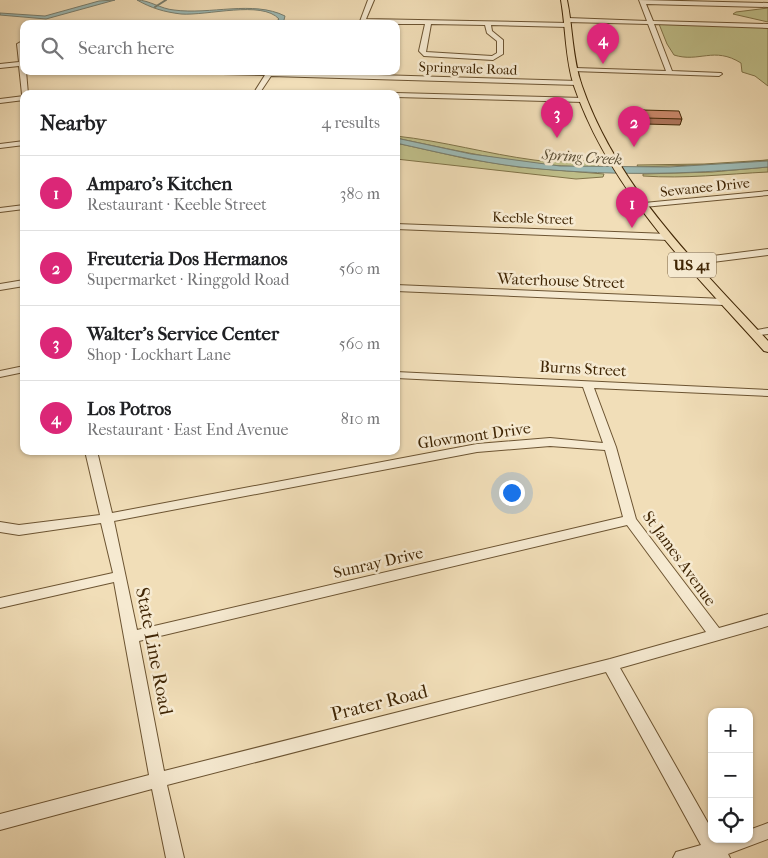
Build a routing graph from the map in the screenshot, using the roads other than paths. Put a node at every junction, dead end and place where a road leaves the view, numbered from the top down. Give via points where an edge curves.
1 (371, 0) edge
2 (557, 0) edge
3 (564, 0) edge
4 (642, 1) edge
5 (751, 2) edge
6 (768, 5) edge
7 (364, 20) edge
8 (652, 22) junction
9 (400, 23) edge
10 (428, 23) junction
11 (568, 23) junction
12 (488, 25) junction
13 (768, 26) edge
14 (0, 66) edge
15 (20, 66) edge
16 (574, 70) junction
17 (670, 72) junction
18 (719, 74) dead end
19 (24, 75) edge
20 (268, 75) edge
21 (302, 75) edge
22 (315, 75) edge
23 (366, 75) edge
24 (578, 83) junction
25 (25, 90) edge
26 (259, 90) edge
27 (400, 95) edge
28 (20, 98) edge
29 (583, 100) junction
30 (0, 101) edge
31 (20, 144) edge
32 (0, 146) edge
33 (768, 193) edge
34 (644, 206) junction
35 (20, 207) edge
36 (0, 210) edge
37 (400, 226) edge
38 (668, 237) junction
39 (768, 252) edge
40 (690, 262) junction
41 (20, 284) edge
42 (0, 287) edge
43 (400, 288) edge
44 (724, 302) junction
45 (768, 331) edge
46 (754, 333) junction
47 (768, 348) edge
48 (20, 370) edge
49 (0, 374) edge
50 (400, 375) edge
51 (587, 384) junction
52 (768, 394) edge
53 (610, 447) junction
54 (92, 455) edge
55 (108, 518) junction
56 (630, 520) junction
57 (0, 527) edge
58 (120, 576) junction
59 (0, 602) edge
60 (768, 620) edge
61 (715, 634) junction
62 (133, 637) junction
63 (610, 665) junction
64 (158, 780) junction
65 (0, 822) edge
66 (768, 831) edge
67 (753, 837) edge
68 (738, 843) edge
69 (717, 854) edge
70 (175, 858) edge
71 (682, 858) edge

1 - 7 street
2 - 3 street
3 - 11 main road, US 41
4 - 5 street
4 - 8 street
5 - 6 street
8 - 11 street
8 - 13 street
8 - 17 street
9 - 10 street
10 - 12 street
10 - 12 street via 424,54 493,58 500,54 500,40 489,32
11 - 12 street
11 - 16 main road, US 41
14 - 15 street
16 - 17 street
16 - 24 main road, US 41
17 - 18 street
19 - 25 street
20 - 26 street
21 - 22 street, Springvale Road
23 - 24 street, Springvale Road
24 - 29 main road, US 41
27 - 29 street
28 - 30 street
29 - 34 main road, US 41 via 614,162
31 - 32 street
33 - 34 street, Sewanee Drive
34 - 38 main road, US 41
35 - 36 street
37 - 38 street, Keeble Street
38 - 40 main road, US 41
39 - 40 street
40 - 44 main road, US 41
41 - 42 street
43 - 44 street, Waterhouse Street
44 - 46 main road, US 41
45 - 46 street
46 - 47 main road, US 41
48 - 49 street
50 - 51 street, Burns Street
51 - 52 street, Burns Street
51 - 53 street, St James Avenue
53 - 55 street, Glowmont Drive via 550,442 477,448
53 - 56 street, St James Avenue
54 - 55 street, State Line Road
55 - 57 street, Glowmont Drive via 19,530
55 - 58 street, State Line Road
56 - 61 street, St James Avenue
56 - 62 street, Sunray Drive
58 - 59 street
58 - 62 street, State Line Road
60 - 61 street, Prater Road
61 - 63 street, Prater Road
62 - 64 street, State Line Road
63 - 64 street, Prater Road
63 - 69 street
64 - 65 street, Prater Road
64 - 70 street, State Line Road
66 - 67 street
68 - 69 street
69 - 71 street

